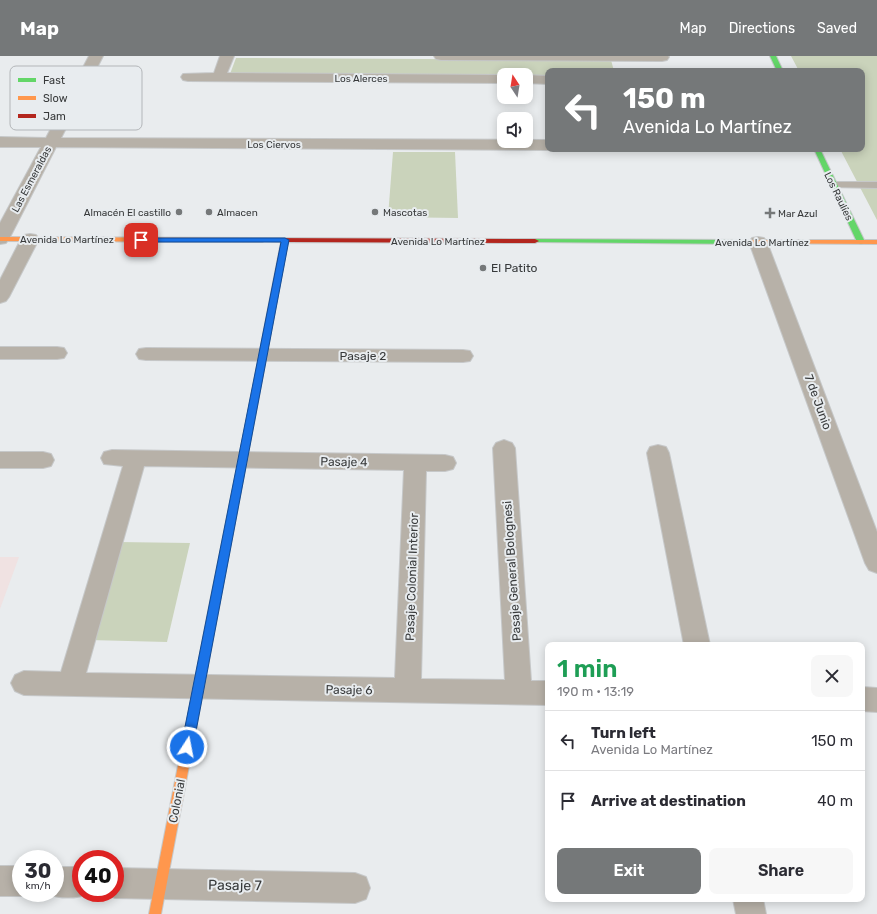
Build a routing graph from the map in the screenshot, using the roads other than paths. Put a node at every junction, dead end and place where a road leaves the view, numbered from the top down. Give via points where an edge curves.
1 (96, 56) edge
2 (227, 56) edge
3 (441, 56) edge
4 (773, 56) edge
5 (629, 57) junction
6 (662, 57) dead end
7 (91, 66) edge
8 (631, 68) edge
9 (779, 68) edge
10 (188, 77) dead end
11 (219, 77) junction
12 (497, 79) edge
13 (533, 79) edge
14 (545, 80) edge
15 (58, 130) edge
16 (0, 142) edge
17 (51, 143) junction
18 (545, 145) edge
19 (818, 152) edge
20 (834, 185) junction
21 (877, 185) edge
22 (0, 239) edge
23 (30, 239) junction
24 (285, 240) junction
25 (758, 242) junction
26 (861, 242) junction
27 (877, 242) edge
28 (0, 297) edge
29 (0, 353) edge
30 (57, 353) dead end
31 (146, 354) dead end
32 (263, 355) junction
33 (463, 356) dead end
34 (504, 448) dead end
35 (658, 453) dead end
36 (112, 458) dead end
37 (136, 458) junction
38 (0, 460) edge
39 (43, 460) dead end
40 (243, 460) junction
41 (415, 463) junction
42 (445, 463) dead end
43 (877, 563) edge
44 (696, 642) edge
45 (24, 683) dead end
46 (70, 684) junction
47 (199, 687) junction
48 (408, 691) junction
49 (509, 693) junction
50 (545, 693) edge
51 (865, 699) edge
52 (877, 700) edge
53 (0, 881) edge
54 (12, 881) edge
55 (124, 883) edge
56 (161, 884) junction
57 (355, 888) dead end
58 (749, 902) edge
59 (155, 914) edge
60 (751, 914) edge

1 - 7 street, Las Esmeraldas
2 - 11 street
3 - 5 street
4 - 9 street
5 - 6 street
5 - 8 street
10 - 11 street, Los Alerces
11 - 12 street, Los Alerces
13 - 14 street
15 - 17 street, Las Esmeraldas
16 - 17 street, Los Ciervos
17 - 18 street, Los Ciervos
17 - 22 street, Las Esmeraldas
19 - 20 street, Los Raulíes
20 - 21 lane
20 - 26 street, Los Raulíes
22 - 23 street, Avenida Lo Martínez
23 - 24 street, Avenida Lo Martínez
23 - 28 street
24 - 25 street, Avenida Lo Martínez
24 - 32 street, Colonial
25 - 26 street, Avenida Lo Martínez
25 - 43 street, 7 de Junio
26 - 27 street, Avenida Lo Martínez
29 - 30 street
31 - 32 street, Pasaje 2
32 - 33 street, Pasaje 2
32 - 40 street, Colonial
34 - 49 street, Pasaje General Bolognesi
35 - 44 street
36 - 37 street, Pasaje 4
37 - 40 street, Pasaje 4
37 - 46 street
38 - 39 street
40 - 41 street, Pasaje 4
40 - 47 street, Colonial
41 - 42 street, Pasaje 4
41 - 48 street, Pasaje Colonial Interior
45 - 46 street, Pasaje 6
46 - 47 street, Pasaje 6
47 - 48 street, Pasaje 6
47 - 56 street, Colonial
48 - 49 street, Pasaje 6
49 - 50 street, Pasaje 6
51 - 52 street
53 - 54 street
55 - 56 street, Pasaje 7
56 - 57 street, Pasaje 7
56 - 59 street, Colonial
58 - 60 street

